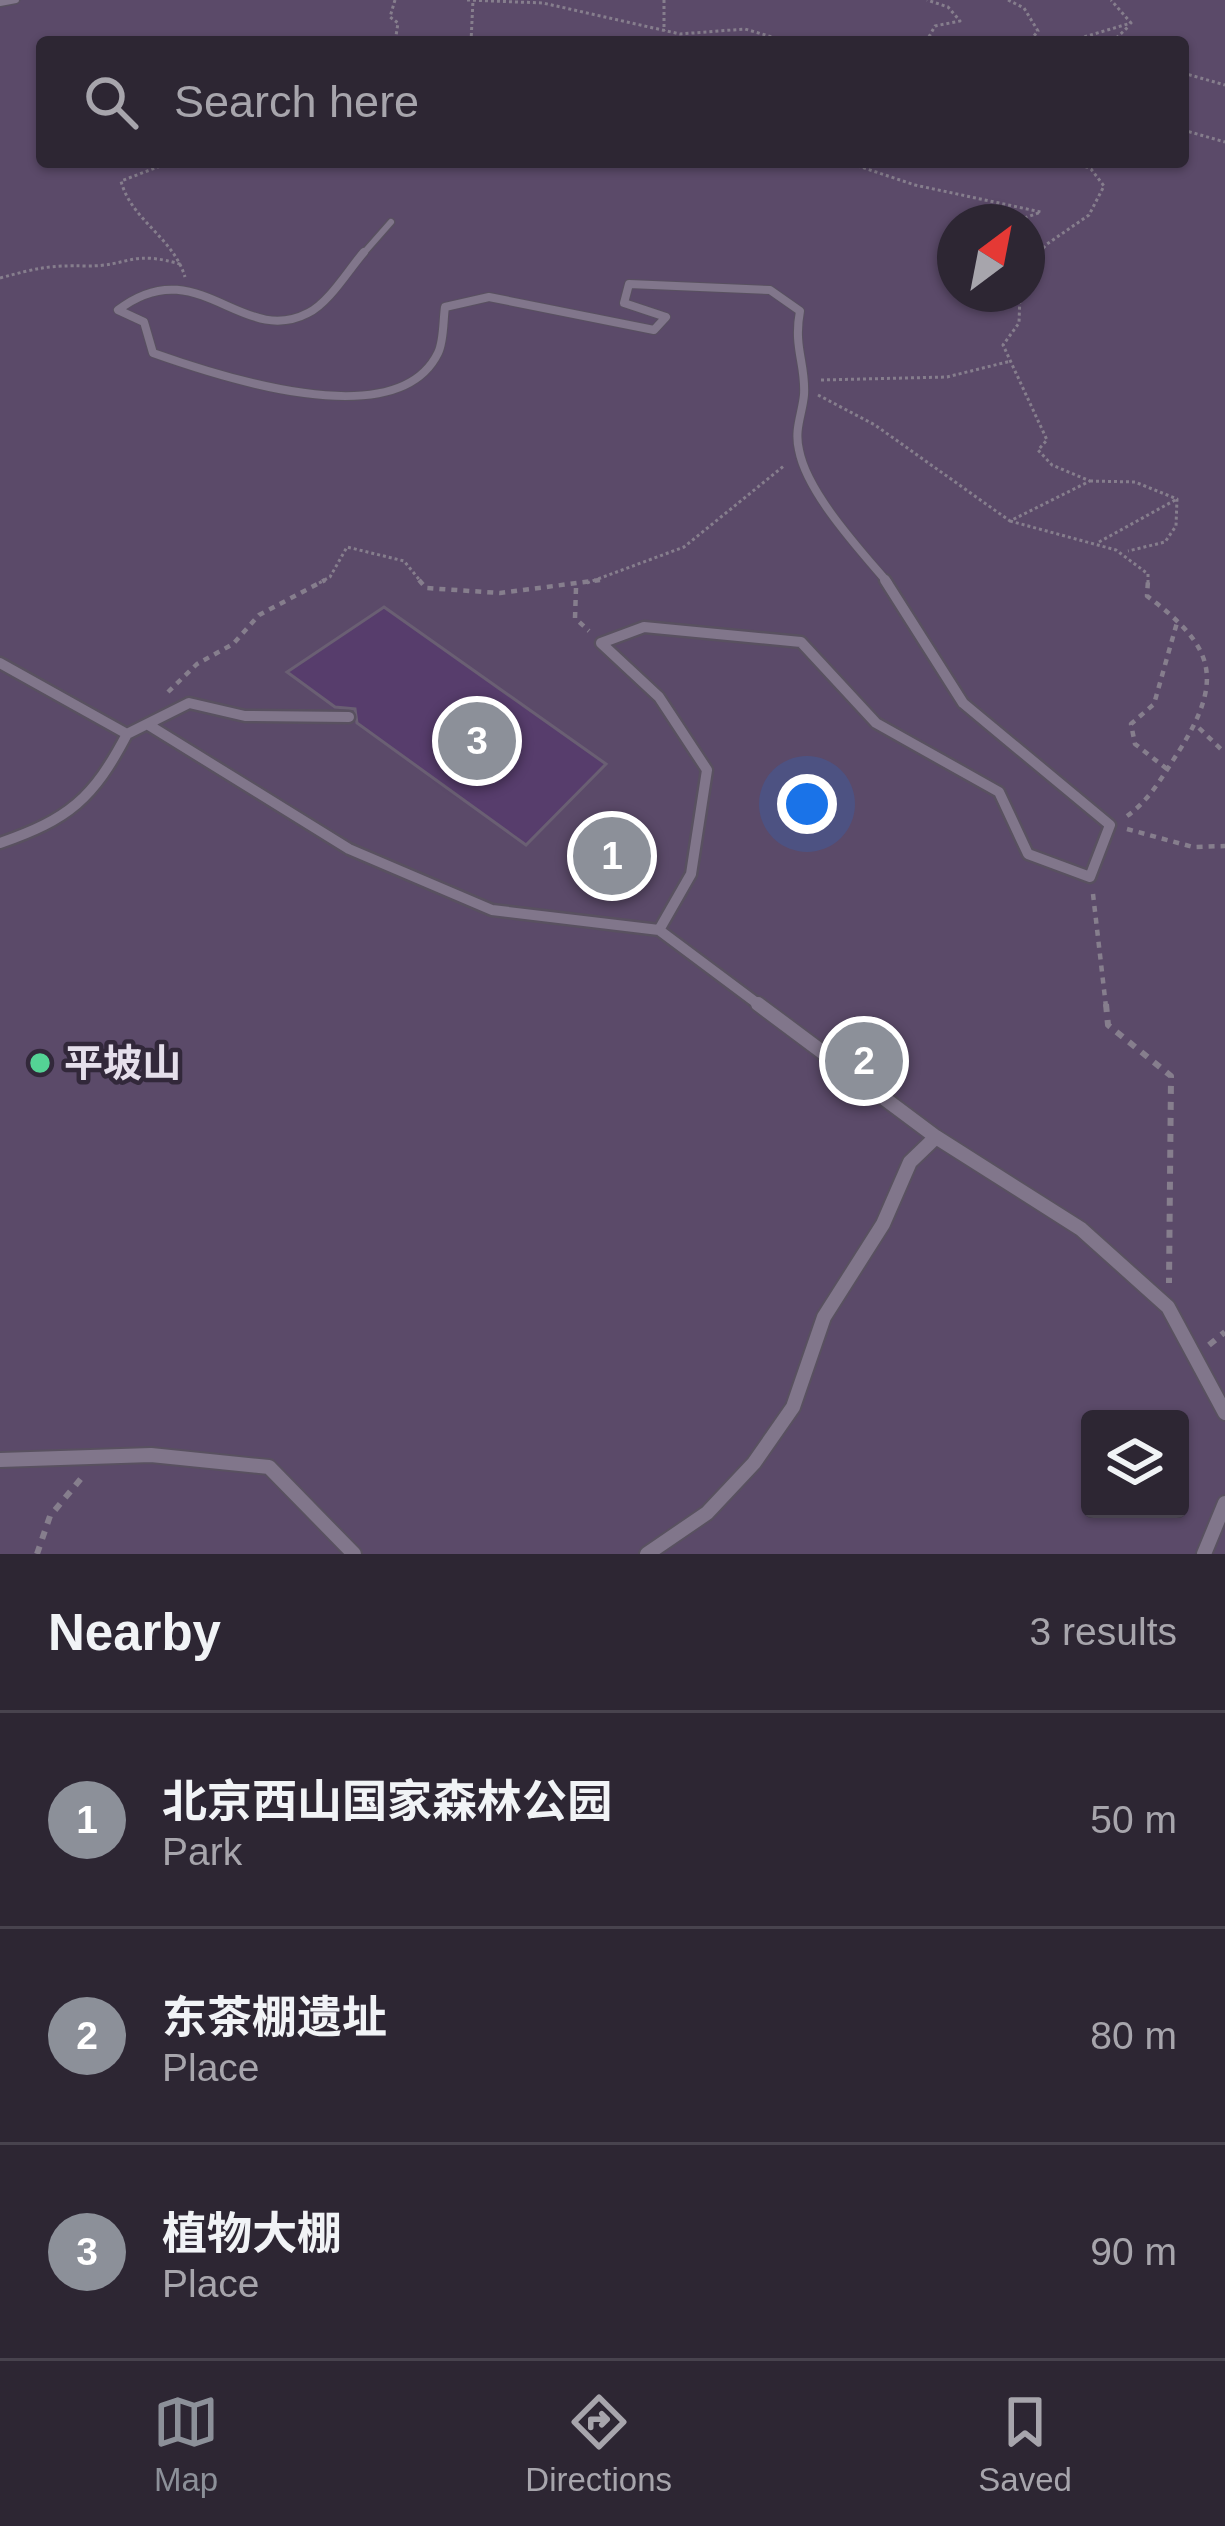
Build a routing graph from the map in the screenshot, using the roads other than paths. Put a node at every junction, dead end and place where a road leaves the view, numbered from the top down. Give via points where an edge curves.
1 (16, 0) edge
2 (0, 3) edge
3 (391, 222) dead end
4 (0, 663) edge
5 (349, 718) dead end
6 (147, 724) junction
7 (127, 734) junction
8 (0, 843) edge
9 (659, 930) junction
10 (937, 1137) junction
11 (1225, 1413) edge
12 (0, 1460) edge
13 (1225, 1503) edge
14 (354, 1554) edge
15 (647, 1554) edge
16 (1204, 1554) edge

1 - 2 lane
3 - 9 lane via 310,313 268,323 187,288 140,294 118,310 144,322 153,353 206,373 294,393 377,395 425,376 447,337 445,307 489,297 654,330 666,317 623,303 629,284 770,290 800,311 799,455 844,529 900,597 963,703 1110,825 1090,877 1028,854 999,792 876,723 800,642 644,627 602,643 659,697 707,770 691,874
4 - 7 lane
5 - 6 lane via 244,716 189,703
6 - 7 lane
6 - 9 lane via 349,848 492,910
7 - 8 lane via 100,787 60,823
9 - 10 lane
10 - 11 lane via 1081,1229 1168,1307
10 - 15 lane via 910,1162 883,1224 824,1317 793,1407 707,1513
12 - 14 lane via 151,1455 269,1466
13 - 16 lane

